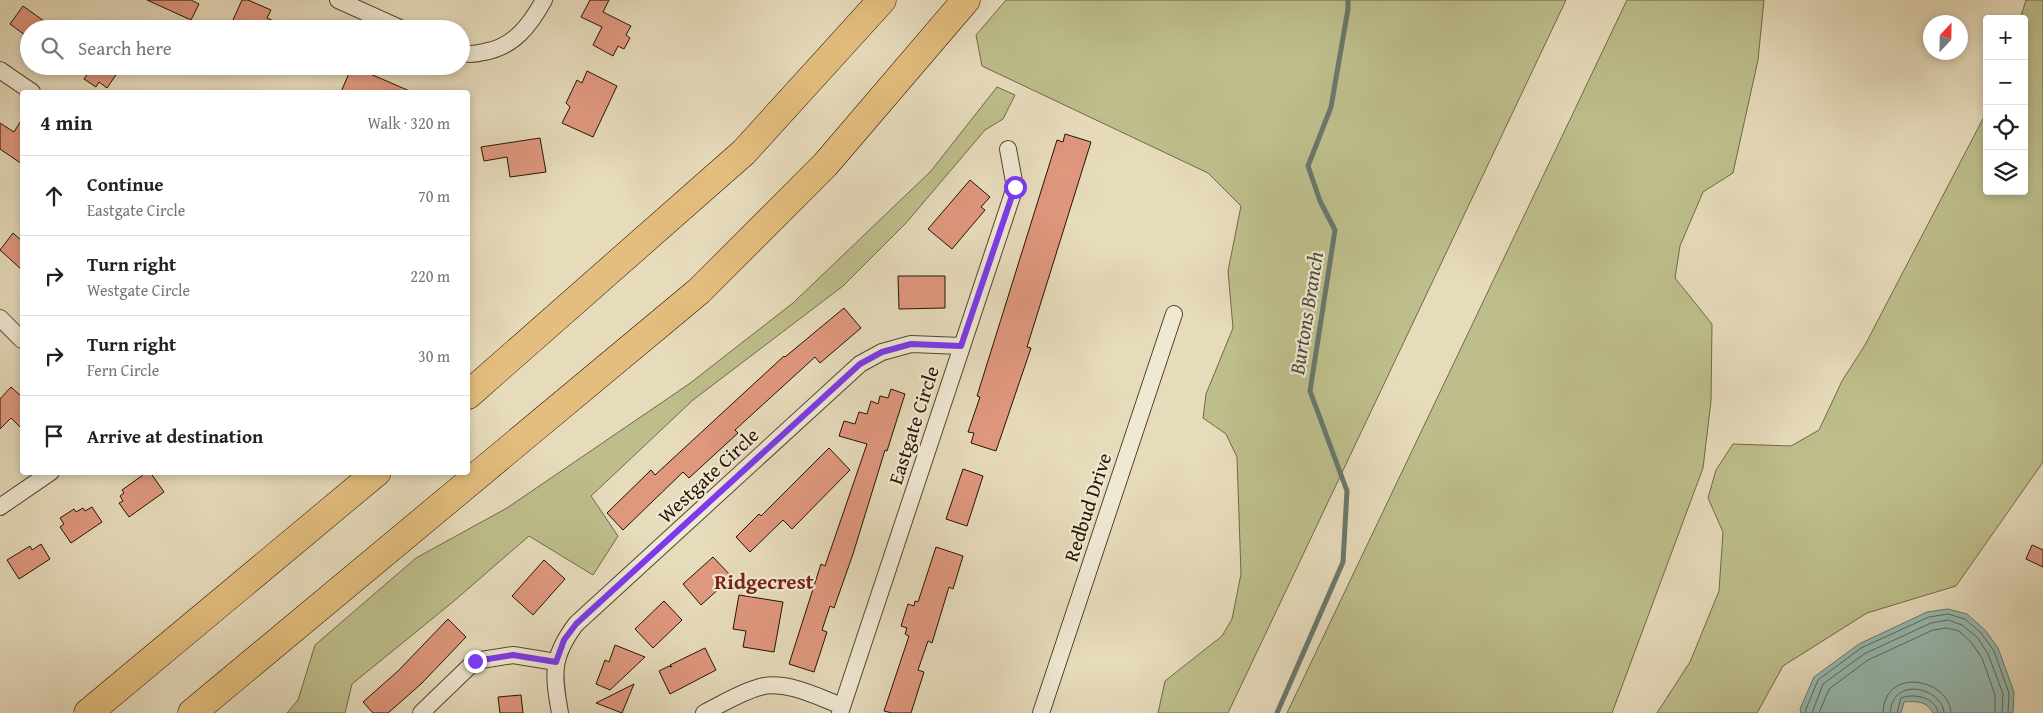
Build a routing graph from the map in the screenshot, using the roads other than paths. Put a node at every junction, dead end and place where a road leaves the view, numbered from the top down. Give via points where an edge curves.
1 (338, 0) edge
2 (544, 0) edge
3 (882, 0) edge
4 (966, 0) edge
5 (382, 20) edge
6 (470, 55) edge
7 (0, 70) edge
8 (29, 90) edge
9 (1008, 149) dead end
10 (1174, 314) dead end
11 (0, 318) edge
12 (20, 338) edge
13 (961, 346) junction
14 (470, 393) edge
15 (46, 475) edge
16 (373, 475) edge
17 (0, 507) edge
18 (556, 662) junction
19 (841, 710) edge
20 (88, 713) edge
21 (192, 713) edge
22 (421, 713) edge
23 (560, 713) edge
24 (704, 713) edge
25 (1041, 713) edge

1 - 5 street
2 - 6 street via 532,22 511,43 493,51
3 - 14 highway via 744,152
4 - 21 highway via 825,165 699,291
7 - 8 street
9 - 13 street, Eastgate Circle via 1015,187
10 - 25 street, Redbud Drive
11 - 12 street
13 - 18 street, Westgate Circle via 911,344 882,352 860,364 576,624 564,640
13 - 19 street, Eastgate Circle
15 - 17 street
16 - 20 highway
18 - 22 street via 513,655 475,661
18 - 23 street, Westgate Circle via 554,681
19 - 24 street via 804,692 780,686 761,686

